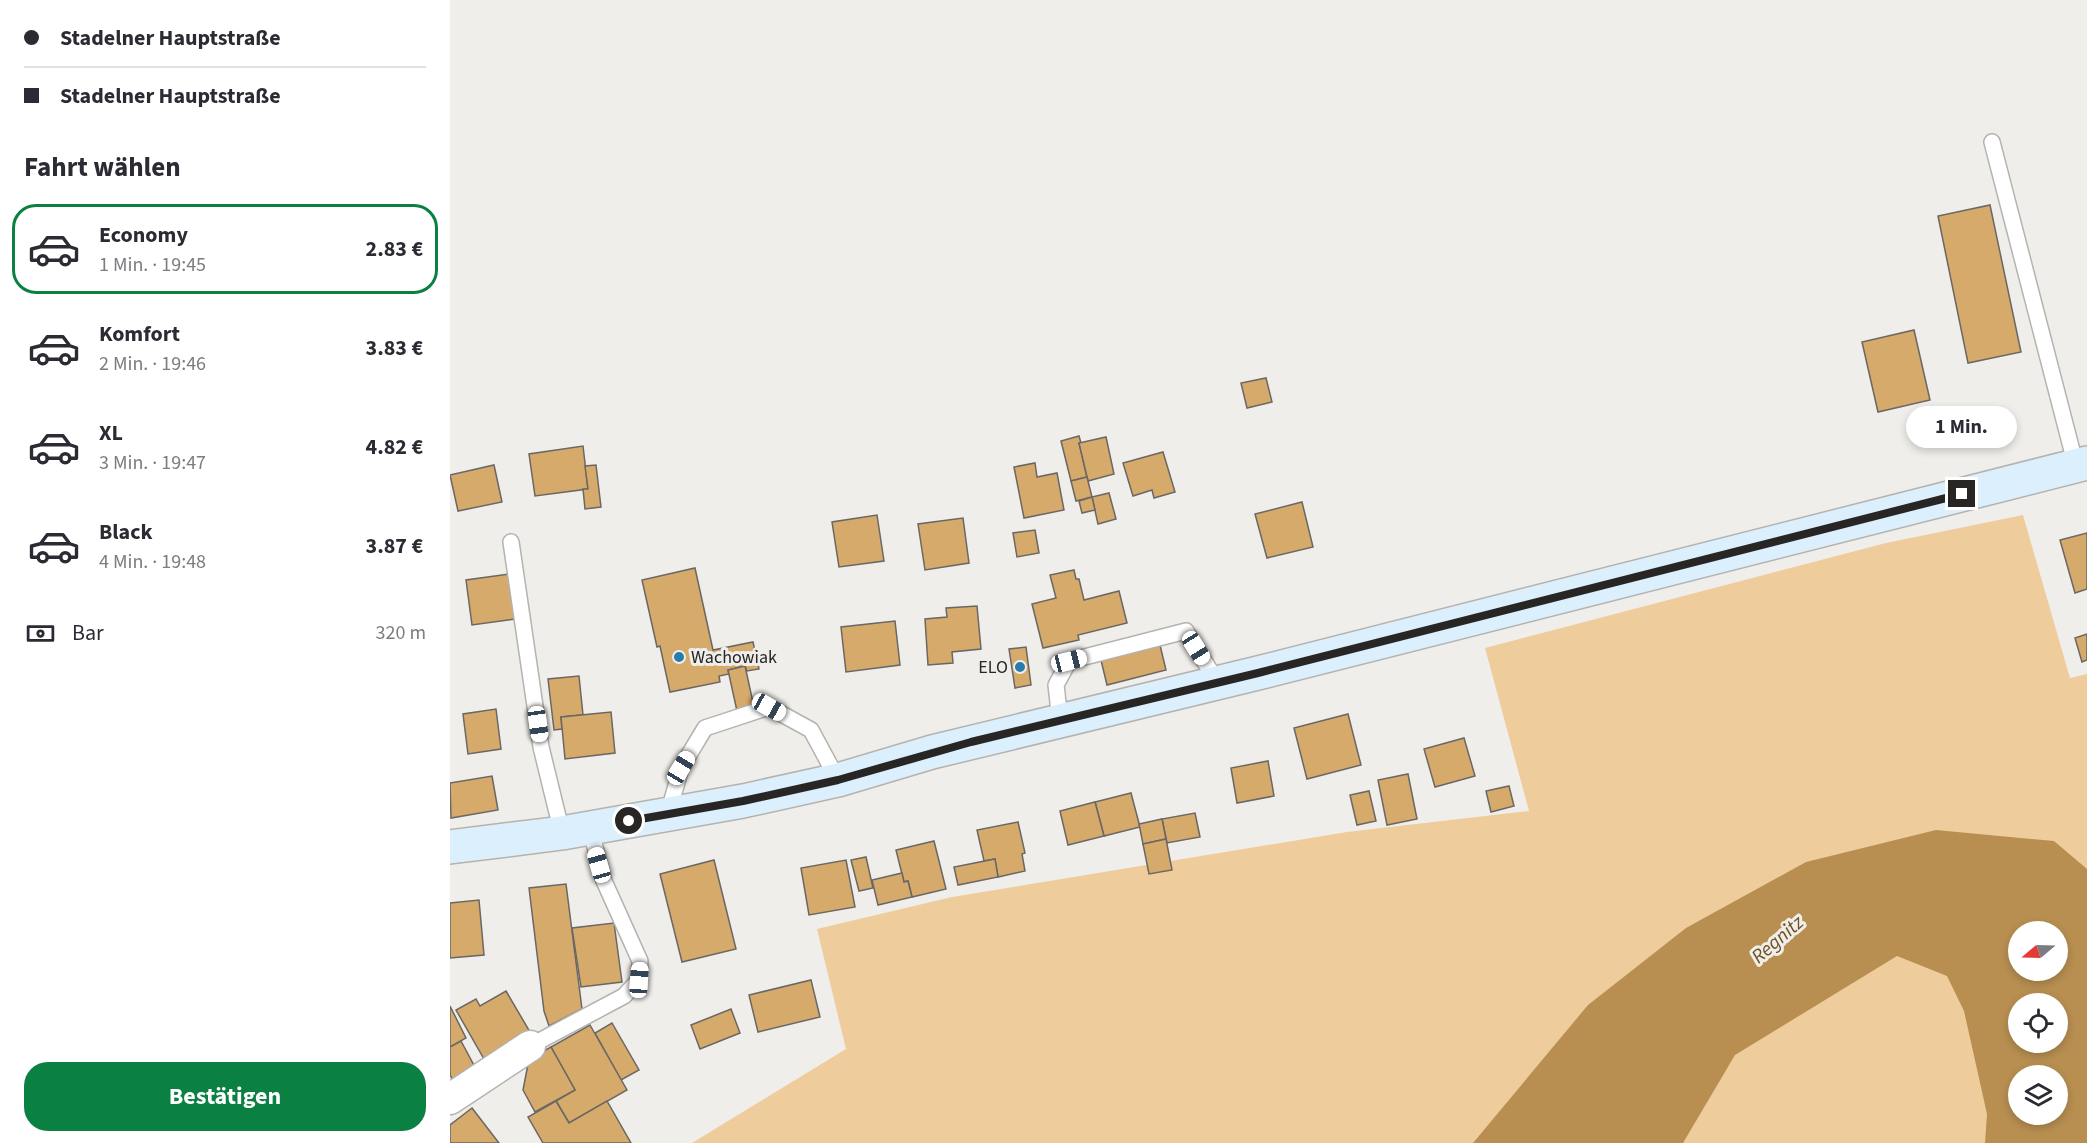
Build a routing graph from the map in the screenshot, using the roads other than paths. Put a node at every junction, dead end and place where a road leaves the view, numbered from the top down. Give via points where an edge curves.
1 (1992, 142) dead end
2 (2081, 464) edge
3 (511, 542) dead end
4 (1217, 682) junction
5 (1060, 720) junction
6 (838, 780) junction
7 (668, 814) junction
8 (576, 831) junction
9 (450, 847) edge
10 (530, 1046) joint
11 (450, 1099) edge

1 - 2 lane
2 - 4 main road
3 - 8 lane via 541,747
4 - 5 main road
4 - 5 lane via 1186,631 1069,661 1056,685
5 - 6 main road
6 - 7 main road
6 - 7 lane via 811,730 769,707 705,728 681,768
7 - 8 main road
8 - 9 main road
8 - 10 lane via 604,881 640,961 639,980 624,996
10 - 11 street

